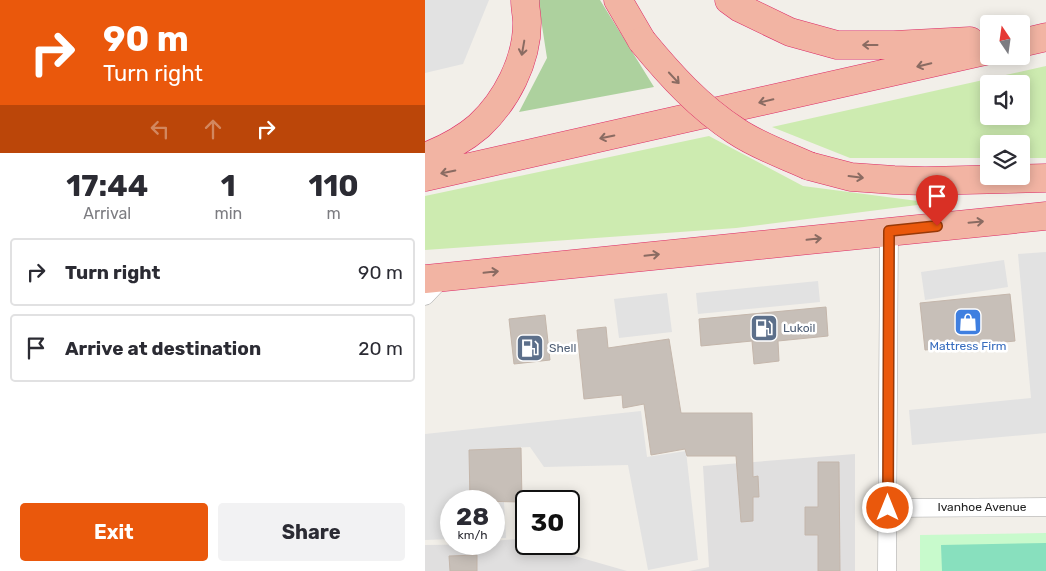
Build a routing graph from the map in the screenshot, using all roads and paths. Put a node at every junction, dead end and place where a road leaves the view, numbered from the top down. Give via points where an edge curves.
1 (525, 0) edge
2 (618, 0) edge
3 (729, 0) edge
4 (980, 40) edge
5 (980, 52) edge
6 (425, 157) edge
7 (425, 177) edge
8 (1046, 178) edge
9 (1046, 216) edge
10 (889, 231) junction
11 (431, 285) edge
12 (1046, 507) edge
13 (888, 508) junction
14 (887, 571) edge

1 -> 6 highway via 527,24 523,54 512,82 478,126 443,150
2 -> 8 highway, bridge via 642,41 688,94 736,132 809,166 851,177 894,180
4 -> 3 highway via 837,45 790,32
5 -> 7 highway
10 -> 9 highway
11 -> 10 highway
10 - 13 street
12 - 13 street, Ivanhoe Avenue
13 - 14 street

